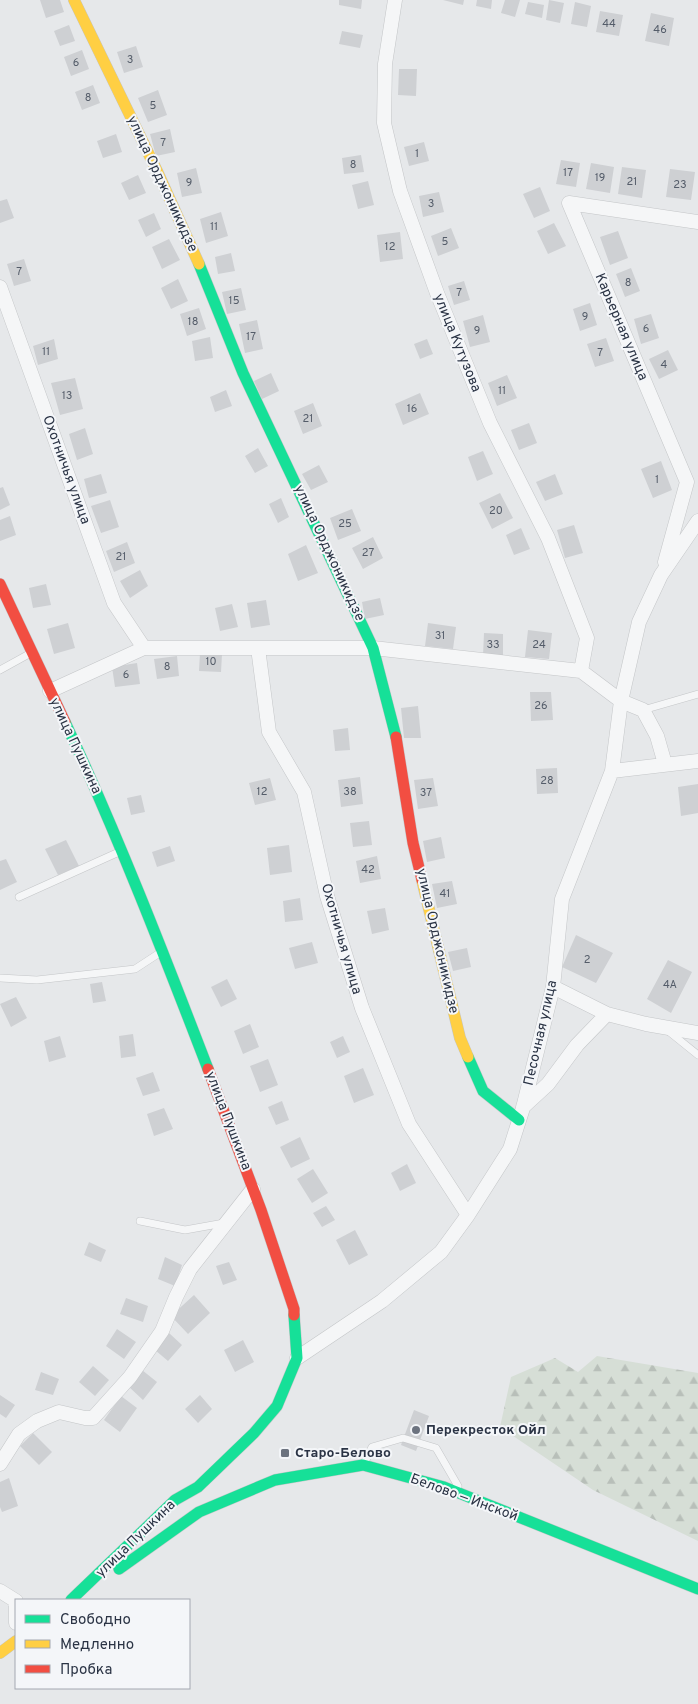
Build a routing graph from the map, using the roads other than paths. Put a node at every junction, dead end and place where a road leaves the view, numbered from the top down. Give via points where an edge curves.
1 (74, 0) edge
2 (395, 0) edge
3 (698, 222) edge
4 (0, 286) edge
5 (698, 520) edge
6 (661, 575) junction
7 (0, 584) edge
8 (144, 648) junction
9 (258, 648) junction
10 (373, 648) junction
11 (32, 652) junction
12 (0, 670) edge
13 (581, 671) junction
14 (50, 691) junction
15 (698, 694) edge
16 (621, 701) junction
17 (643, 710) junction
18 (698, 760) edge
19 (665, 764) junction
20 (612, 771) junction
21 (122, 851) junction
22 (19, 897) dead end
23 (163, 951) junction
24 (0, 978) edge
25 (553, 987) junction
26 (607, 1014) junction
27 (662, 1027) junction
28 (698, 1033) edge
29 (698, 1055) edge
30 (521, 1114) junction
31 (253, 1189) junction
32 (468, 1215) junction
33 (140, 1221) dead end
34 (227, 1223) junction
35 (297, 1358) junction
36 (0, 1464) edge
37 (363, 1465) junction
38 (464, 1495) junction
39 (175, 1500) junction
40 (199, 1512) junction
41 (698, 1589) edge
42 (0, 1591) edge
43 (74, 1599) edge
44 (74, 1599) edge
45 (15, 1600) edge
46 (15, 1643) edge
47 (0, 1653) edge

1 - 10 street, улица Орджоникидзе via 158,171 243,373
2 - 13 street, улица Кутузова via 385,64 384,123 400,192 437,294 490,423 548,538 587,638
3 - 6 street, Карьерная улица via 569,203 687,482
4 - 8 street, Охотничья улица via 114,603
5 - 6 street, Песочная улица
6 - 16 street, Песочная улица via 640,622
7 - 11 street, улица Пушкина via 8,609
8 - 9 street
8 - 14 street
9 - 10 street
9 - 32 street, Охотничья улица via 269,732 304,792 327,896 362,1008 409,1124
10 - 13 street
10 - 30 street, улица Орджоникидзе via 395,733 414,843 460,1038 483,1091
11 - 12 lane
11 - 14 street, улица Пушкина
13 - 16 street
14 - 21 street, улица Пушкина
15 - 17 lane
16 - 17 street
16 - 20 street, Песочная улица
17 - 19 street via 657,736
18 - 19 street
19 - 20 street
20 - 25 street, Песочная улица via 562,899
21 - 22 lane
21 - 23 street, улица Пушкина
23 - 24 lane via 135,970 37,980
23 - 31 street, улица Пушкина
25 - 26 street
25 - 30 street, Песочная улица
26 - 27 street
26 - 30 street via 577,1045
27 - 28 street
27 - 29 lane
30 - 32 street, Песочная улица via 510,1149
31 - 34 street
31 - 35 street, улица Пушкина via 294,1309
32 - 35 street, Песочная улица via 441,1252 382,1301
33 - 34 lane via 185,1230
34 - 36 street via 190,1270 162,1331 130,1377 102,1409 93,1418 60,1412 37,1421 19,1434
35 - 39 street, улица Пушкина via 277,1406 254,1433 198,1487
37 - 38 street, Белово — Инской
37 - 38 lane via 372,1447 403,1438 436,1448
37 - 40 street, Белово — Инской via 275,1480
38 - 41 street, Белово — Инской
39 - 40 street via 180,1511
39 - 43 street, улица Пушкина
40 - 44 street, Белово — Инской
42 - 45 street
46 - 47 street

